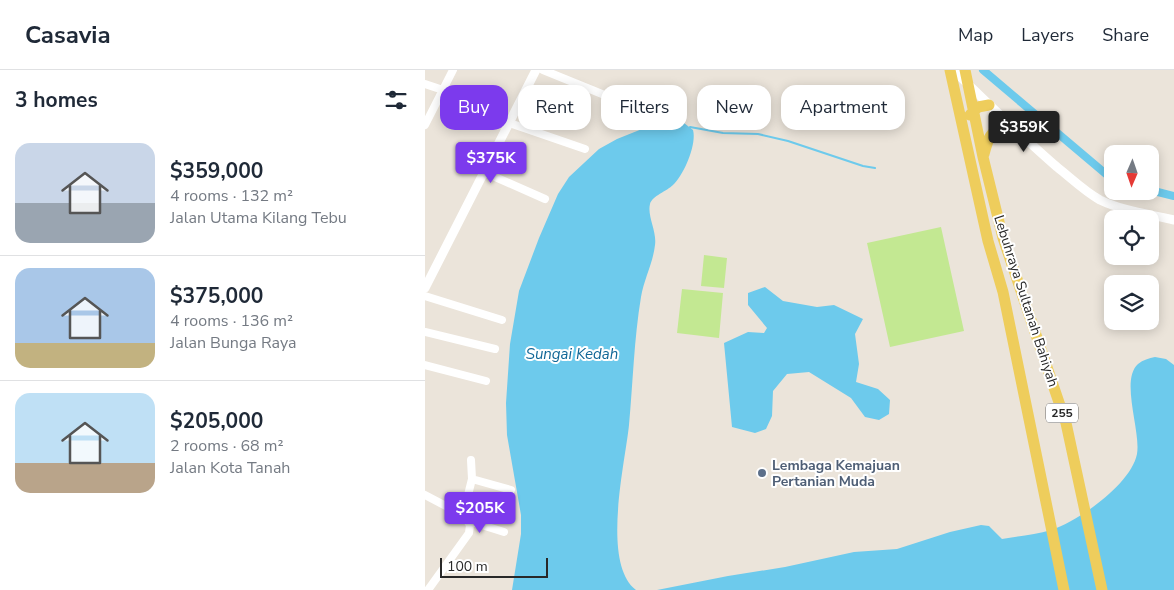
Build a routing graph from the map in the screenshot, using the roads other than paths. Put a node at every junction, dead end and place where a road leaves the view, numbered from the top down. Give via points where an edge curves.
1 (453, 70) edge
2 (536, 70) edge
3 (543, 70) edge
4 (951, 70) edge
5 (965, 70) edge
6 (425, 84) edge
7 (968, 84) junction
8 (446, 85) edge
9 (440, 89) edge
10 (601, 94) edge
11 (440, 96) edge
12 (989, 105) junction
13 (974, 110) junction
14 (509, 123) junction
15 (425, 125) edge
16 (1013, 127) junction
17 (964, 131) junction
18 (585, 149) dead end
19 (983, 158) junction
20 (484, 172) junction
21 (545, 199) dead end
22 (1174, 220) edge
23 (425, 288) edge
24 (425, 296) edge
25 (502, 320) dead end
26 (425, 332) edge
27 (495, 349) dead end
28 (425, 365) edge
29 (485, 381) dead end
30 (471, 460) dead end
31 (472, 479) junction
32 (511, 490) dead end
33 (425, 495) edge
34 (466, 518) junction
35 (503, 532) dead end
36 (428, 590) edge
37 (1064, 590) edge
38 (1102, 590) edge

1 - 8 street
2 - 14 street
3 - 10 street
4 - 7 street
4 - 17 main road, Lebuhraya Sultanah Bahiyah / 255
5 - 7 main road, Lebuhraya Sultanah Bahiyah / 255
6 - 9 street
7 - 12 street
7 - 13 main road, Lebuhraya Sultanah Bahiyah / 255
11 - 15 street
12 - 13 main road
12 - 16 street
13 - 17 main road
13 - 19 main road, Lebuhraya Sultanah Bahiyah / 255
14 - 18 street
14 - 20 street
16 - 19 main road via 991,135
16 - 22 street via 1098,199
17 - 37 main road, Lebuhraya Sultanah Bahiyah / 255 via 988,241 1003,292
19 - 38 main road, Lebuhraya Sultanah Bahiyah / 255 via 1003,238 1066,423
20 - 21 street
20 - 23 street
24 - 25 street
26 - 27 street
28 - 29 street
30 - 31 street
31 - 32 street
31 - 34 street
33 - 34 street
34 - 35 street
34 - 36 street via 469,533

